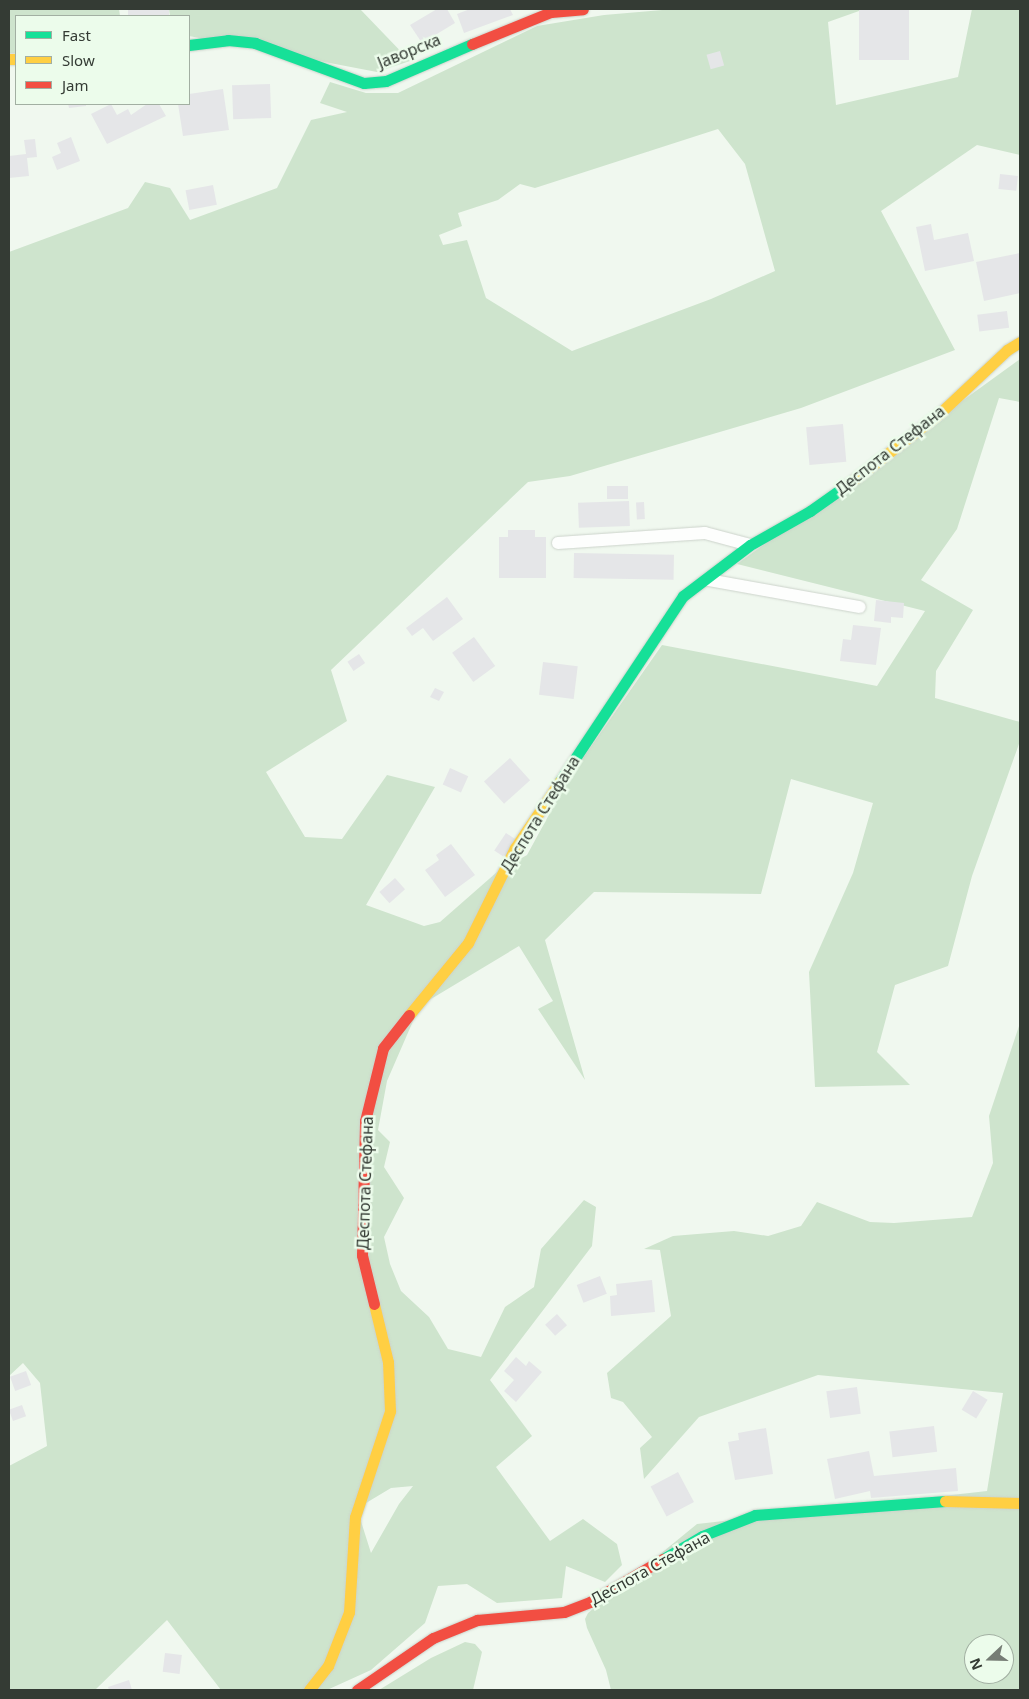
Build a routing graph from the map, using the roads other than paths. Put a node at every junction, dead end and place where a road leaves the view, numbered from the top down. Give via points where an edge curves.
1 (583, 9) edge
2 (190, 45) edge
3 (1020, 342) edge
4 (558, 543) dead end
5 (750, 545) junction
6 (705, 580) junction
7 (860, 607) dead end
8 (1020, 1504) edge
9 (309, 1690) edge
10 (357, 1690) edge

1 - 2 street, Јаворска via 533,18 386,81 342,77 254,43 228,40
3 - 5 street, Деспота Стефана via 1007,350 940,413 864,473 810,511
4 - 5 lane via 705,533
5 - 6 street, Деспота Стефана
6 - 7 lane
6 - 9 street, Деспота Стефана via 684,596 515,848 468,943 383,1048 365,1121 362,1254 388,1362 390,1411 354,1517 349,1612 328,1666
8 - 10 street, Деспота Стефана via 927,1500 755,1515 702,1536 590,1602 564,1612 477,1620 433,1638

